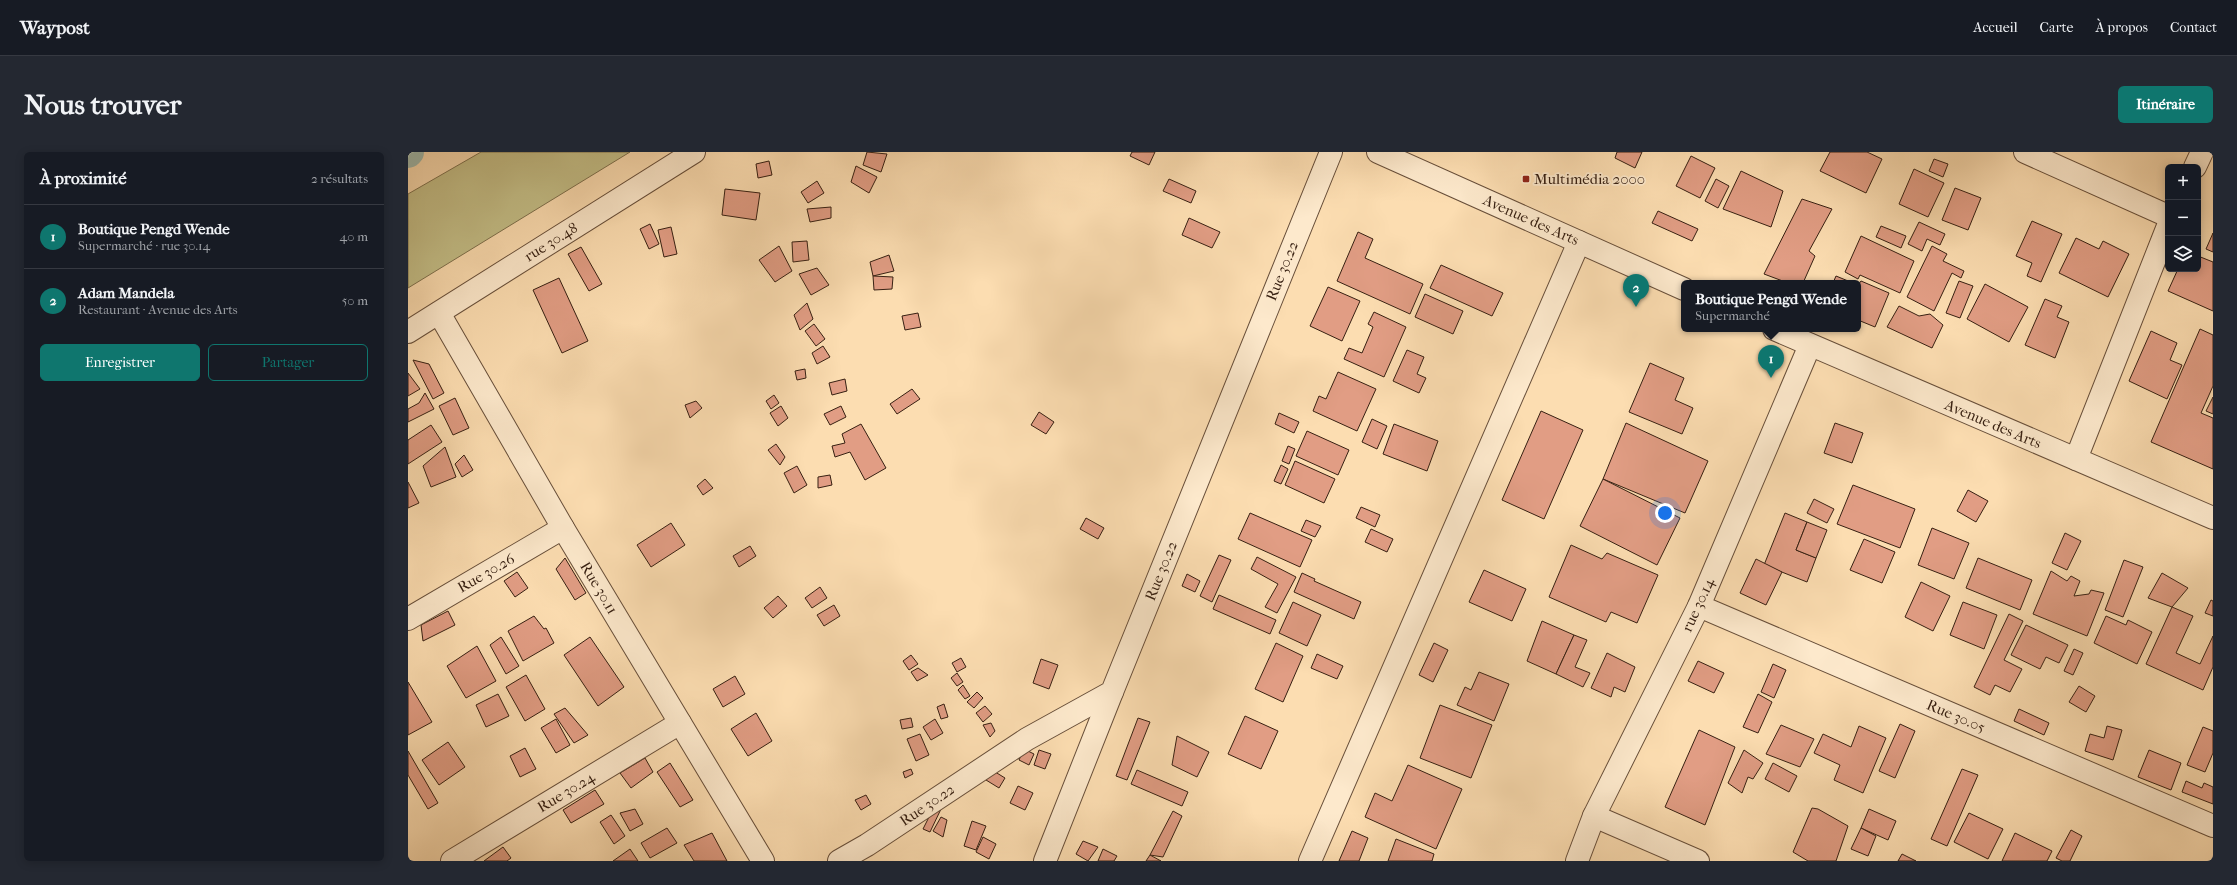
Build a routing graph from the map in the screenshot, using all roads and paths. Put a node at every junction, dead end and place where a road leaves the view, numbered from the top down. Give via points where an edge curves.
1 (694, 152) edge
2 (1330, 152) edge
3 (1378, 152) edge
4 (2025, 152) edge
5 (2202, 152) edge
6 (2196, 164) edge
7 (2165, 215) edge
8 (2165, 234) edge
9 (1579, 242) junction
10 (1681, 288) edge
11 (439, 313) junction
12 (408, 332) edge
13 (1781, 332) edge
14 (1810, 345) junction
15 (2076, 459) junction
16 (2213, 518) edge
17 (563, 528) junction
18 (1699, 606) junction
19 (408, 619) edge
20 (1112, 692) junction
21 (680, 723) junction
22 (1594, 816) junction
23 (2213, 826) edge
24 (452, 861) edge
25 (763, 861) edge
26 (838, 861) edge
27 (1045, 861) edge
28 (1310, 861) edge
29 (1577, 861) edge
30 (1698, 861) edge

1 - 11 street, rue 30.48
2 - 20 street, Rue 30.22
3 - 9 street, Avenue des Arts
4 - 7 street
5 - 6 street
8 - 15 street
9 - 10 street, Avenue des Arts
9 - 28 street
11 - 12 street, rue 30.48
11 - 17 street, Rue 30.11
13 - 14 street, Avenue des Arts
14 - 15 street, Avenue des Arts
14 - 18 street, rue 30.14
15 - 16 street, Avenue des Arts
17 - 19 street, Rue 30.26
17 - 21 street, Rue 30.11
18 - 22 street, rue 30.14
18 - 23 street, Rue 30.05
20 - 26 street, Rue 30.22 via 1027,739 867,845
20 - 27 street
21 - 24 street, Rue 30.24
21 - 25 street, Rue 30.11
22 - 29 street, rue 30.14
22 - 30 street

